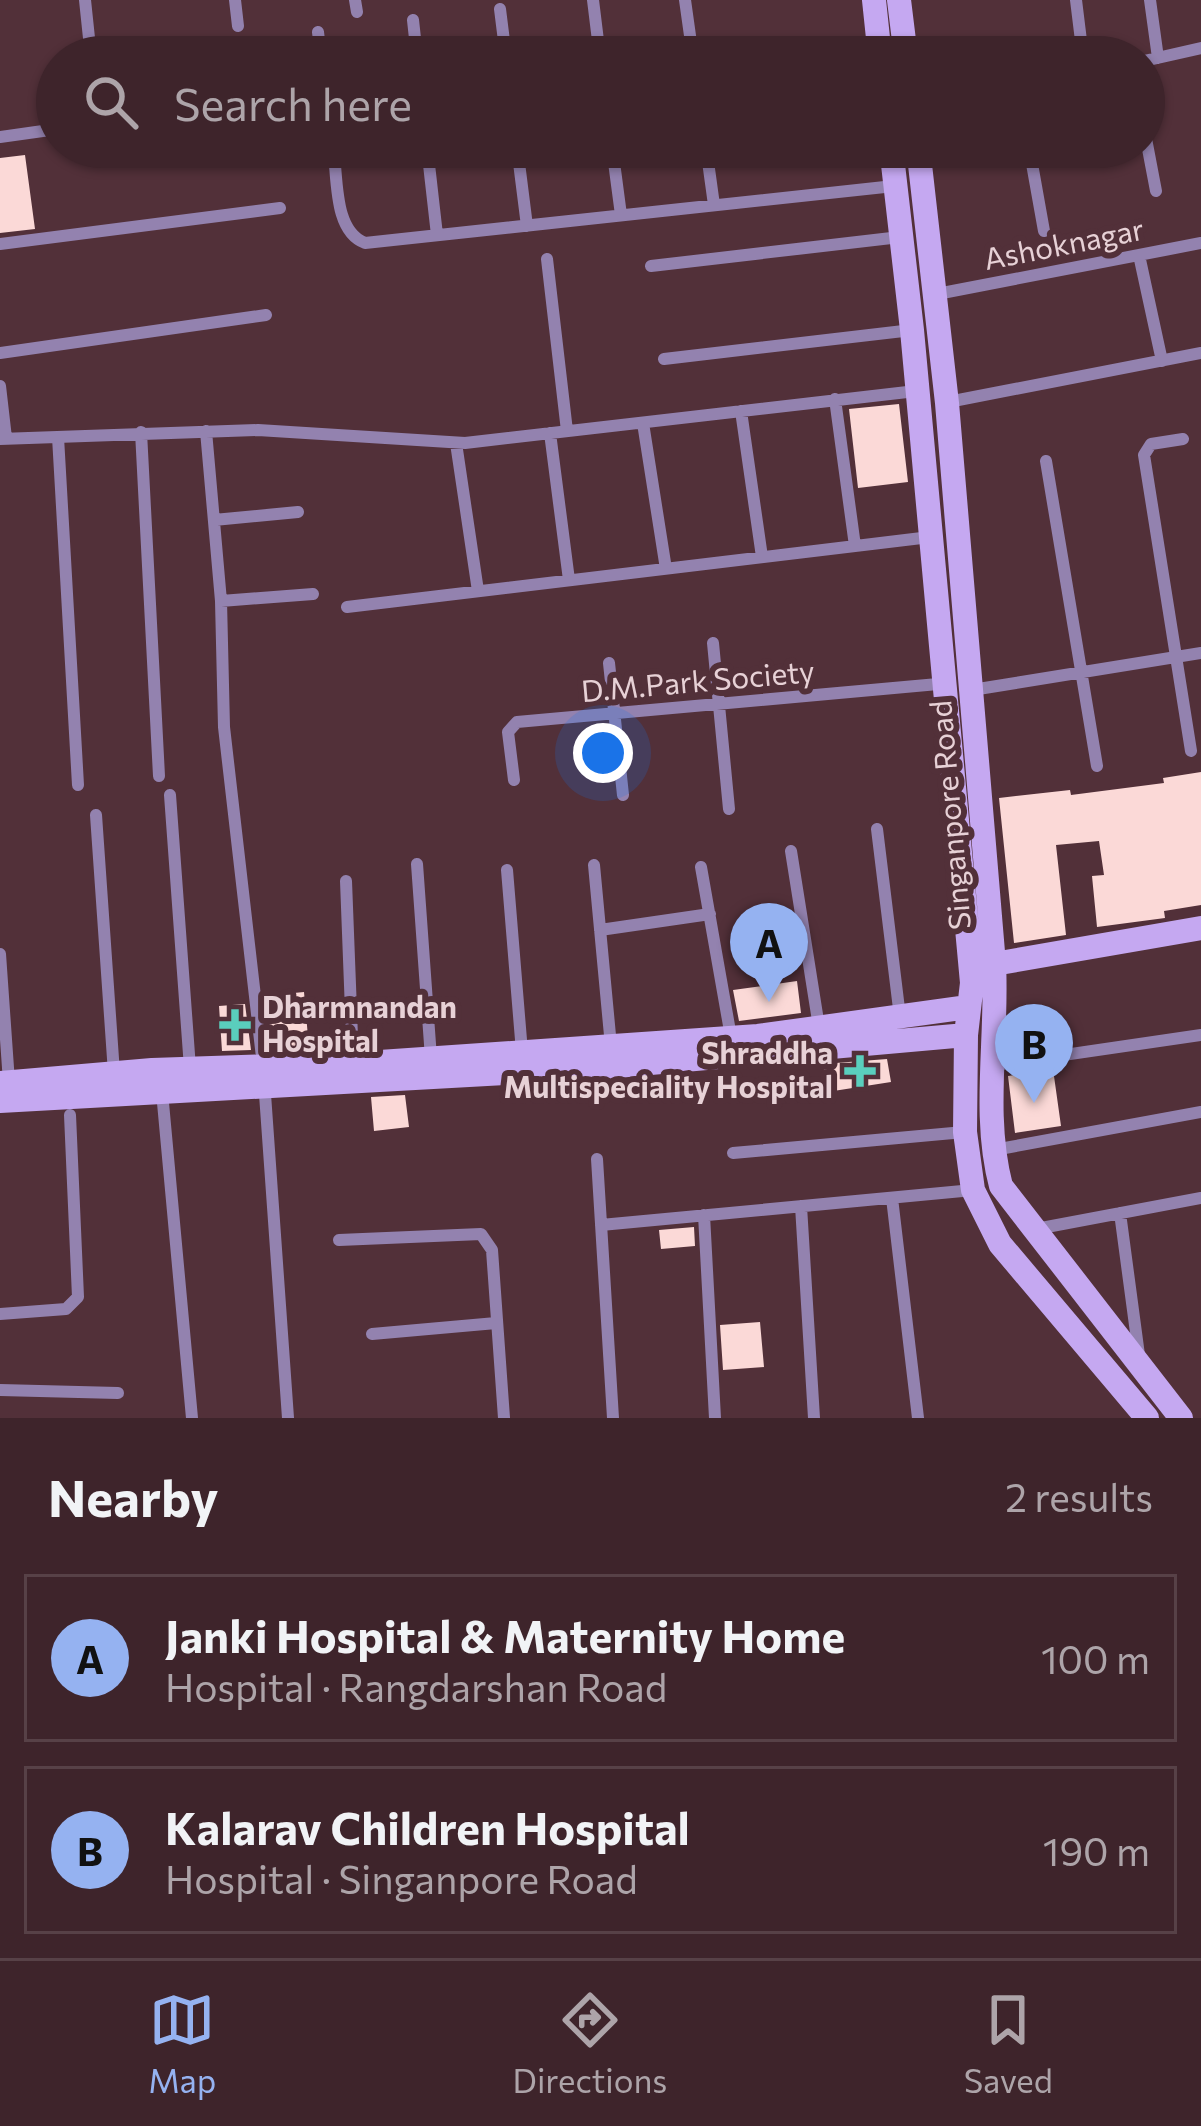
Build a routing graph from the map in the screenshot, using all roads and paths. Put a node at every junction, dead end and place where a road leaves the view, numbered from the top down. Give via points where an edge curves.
1 (85, 0) edge
2 (235, 0) edge
3 (592, 0) edge
4 (686, 0) edge
5 (874, 0) edge
6 (899, 0) edge
7 (1076, 0) edge
8 (1150, 0) edge
9 (500, 9) dead end
10 (413, 20) dead end
11 (238, 26) dead end
12 (317, 32) dead end
13 (89, 36) edge
14 (318, 36) edge
15 (415, 36) edge
16 (503, 36) edge
17 (597, 36) edge
18 (690, 36) edge
19 (878, 36) edge
20 (903, 36) edge
21 (1080, 36) edge
22 (1151, 36) edge
23 (1201, 48) edge
24 (1165, 56) edge
25 (36, 132) edge
26 (0, 136) edge
27 (337, 168) edge
28 (429, 168) edge
29 (520, 168) edge
30 (615, 168) edge
31 (709, 168) edge
32 (894, 168) edge
33 (921, 168) edge
34 (1033, 168) edge
35 (1152, 168) edge
36 (896, 185) junction
37 (1156, 191) dead end
38 (714, 205) junction
39 (280, 208) dead end
40 (621, 215) junction
41 (527, 226) junction
42 (1044, 231) dead end
43 (437, 235) junction
44 (901, 237) junction
45 (1201, 243) edge
46 (0, 244) edge
47 (1139, 255) junction
48 (547, 259) dead end
49 (651, 266) dead end
50 (937, 294) junction
51 (266, 315) dead end
52 (912, 331) junction
53 (0, 353) edge
54 (1201, 353) edge
55 (664, 359) dead end
56 (1162, 361) junction
57 (0, 386) edge
58 (919, 399) junction
59 (835, 400) junction
60 (947, 403) junction
61 (741, 411) junction
62 (643, 423) junction
63 (206, 431) junction
64 (567, 431) junction
65 (141, 432) junction
66 (550, 433) junction
67 (58, 437) junction
68 (3, 439) edge
69 (1183, 439) dead end
70 (456, 443) junction
71 (1046, 461) dead end
72 (298, 512) dead end
73 (214, 520) junction
74 (931, 537) junction
75 (855, 546) junction
76 (762, 557) junction
77 (665, 568) junction
78 (568, 580) junction
79 (478, 591) junction
80 (313, 594) dead end
81 (221, 601) junction
82 (347, 607) dead end
83 (713, 643) dead end
84 (1201, 652) edge
85 (1176, 657) junction
86 (609, 663) dead end
87 (1081, 672) junction
88 (962, 685) junction
89 (719, 704) junction
90 (614, 713) junction
91 (1191, 751) dead end
92 (1097, 766) dead end
93 (159, 776) dead end
94 (514, 780) dead end
95 (78, 784) dead end
96 (170, 795) dead end
97 (623, 795) dead end
98 (729, 809) dead end
99 (96, 815) dead end
100 (877, 829) dead end
101 (791, 850) dead end
102 (417, 864) dead end
103 (594, 865) dead end
104 (701, 867) dead end
105 (507, 870) dead end
106 (346, 881) dead end
107 (710, 914) junction
108 (1201, 928) edge
109 (600, 930) junction
110 (0, 954) edge
111 (994, 964) junction
112 (968, 1007) junction
113 (900, 1017) junction
114 (819, 1028) junction
115 (1201, 1035) edge
116 (966, 1036) junction
117 (731, 1038) junction
118 (611, 1046) junction
119 (522, 1052) junction
120 (431, 1058) junction
121 (353, 1063) junction
122 (995, 1065) junction
123 (190, 1068) junction
124 (114, 1073) junction
125 (264, 1076) junction
126 (3, 1089) edge
127 (162, 1091) junction
128 (1201, 1112) edge
129 (70, 1115) dead end
130 (965, 1132) junction
131 (993, 1150) junction
132 (733, 1153) dead end
133 (597, 1159) dead end
134 (973, 1190) junction
135 (892, 1198) junction
136 (1201, 1198) edge
137 (801, 1206) junction
138 (1120, 1213) junction
139 (704, 1215) junction
140 (601, 1225) junction
141 (1034, 1229) junction
142 (339, 1240) dead end
143 (0, 1314) edge
144 (496, 1323) junction
145 (372, 1334) dead end
146 (1140, 1366) junction
147 (0, 1390) edge
148 (118, 1393) dead end
149 (192, 1418) edge
150 (288, 1418) edge
151 (504, 1418) edge
152 (613, 1418) edge
153 (715, 1418) edge
154 (814, 1418) edge
155 (918, 1418) edge
156 (1147, 1418) edge
157 (1181, 1418) edge

1 - 13 street
2 - 11 street
3 - 17 street
4 - 18 street
5 - 19 main road
6 - 20 main road
7 - 21 street
8 - 22 street
9 - 16 street
10 - 15 street
12 - 14 street
23 - 24 street
25 - 26 street
27 - 43 street via 344,226 353,238
28 - 43 street
29 - 41 street
30 - 40 street
31 - 38 street
32 - 36 main road, Singanpore Road
33 - 50 main road, Singanpore Road
34 - 42 street
35 - 37 street
36 - 38 street
36 - 44 main road, Singanpore Road
38 - 40 street
39 - 46 street
40 - 41 street
41 - 43 street
44 - 49 street
44 - 52 main road, Singanpore Road
45 - 47 street, Ashoknagar
47 - 50 street, Ashoknagar
47 - 56 street
48 - 64 street
50 - 60 main road, Singanpore Road
51 - 53 street
52 - 55 street
52 - 58 main road, Singanpore Road
54 - 56 street
56 - 60 street
57 - 68 street
58 - 59 street
58 - 60 street
58 - 74 main road, Singanpore Road
59 - 61 street
59 - 75 street
60 - 88 main road, Singanpore Road
61 - 62 street
61 - 76 street
62 - 64 street
62 - 77 street
63 - 65 street
63 - 70 street
63 - 73 street
64 - 66 street
65 - 67 street
65 - 93 street
66 - 70 street
66 - 78 street
67 - 68 street
67 - 95 street
69 - 85 street via 1151,444 1144,454
70 - 79 street
71 - 87 street
72 - 73 street
73 - 81 street
74 - 75 street
74 - 88 main road, Singanpore Road
75 - 76 street
76 - 77 street
77 - 78 street
78 - 79 street
79 - 82 street
80 - 81 street
81 - 125 street via 225,742
83 - 89 street
84 - 85 street, D.M.Park Society
85 - 87 street, D.M.Park Society
85 - 91 street
86 - 90 street
87 - 88 street, D.M.Park Society
87 - 92 street
88 - 89 street, D.M.Park Society
88 - 111 main road, Singanpore Road
88 - 112 main road, Singanpore Road
89 - 90 street, D.M.Park Society
89 - 98 street
90 - 94 street, D.M.Park Society via 511,724
90 - 97 street
96 - 123 street
99 - 124 street
100 - 113 street
101 - 114 street
102 - 120 street
103 - 109 street
104 - 107 street
105 - 119 street
106 - 121 street
107 - 109 street
107 - 117 street
108 - 111 main road
109 - 118 street
110 - 126 street
111 - 122 main road, Singanpore Road
112 - 113 main road
112 - 116 main road, Singanpore Road
113 - 114 main road
114 - 117 main road
115 - 122 street
116 - 125 main road via 594,1069
116 - 130 main road, Singanpore Road
117 - 118 main road
118 - 119 main road
119 - 120 main road
120 - 121 main road
121 - 125 main road
122 - 131 main road, Singanpore Road
123 - 124 main road
123 - 125 main road
124 - 126 main road
125 - 127 main road
125 - 150 street
126 - 127 main road
127 - 149 street
128 - 131 street
129 - 143 street via 78,1297 66,1309
130 - 132 street
130 - 134 main road, Singanpore Road
131 - 141 main road, Singanpore Road via 1000,1186
133 - 140 street
134 - 135 street
134 - 156 main road, Singanpore Road via 1000,1244
135 - 137 street
135 - 155 street
136 - 138 street
137 - 139 street
137 - 154 street
138 - 141 street
138 - 146 street
139 - 140 street
139 - 153 street
140 - 152 street
141 - 146 main road, Singanpore Road
142 - 144 street via 481,1234 491,1250
144 - 145 street
144 - 151 street
146 - 157 main road, Singanpore Road
147 - 148 street

